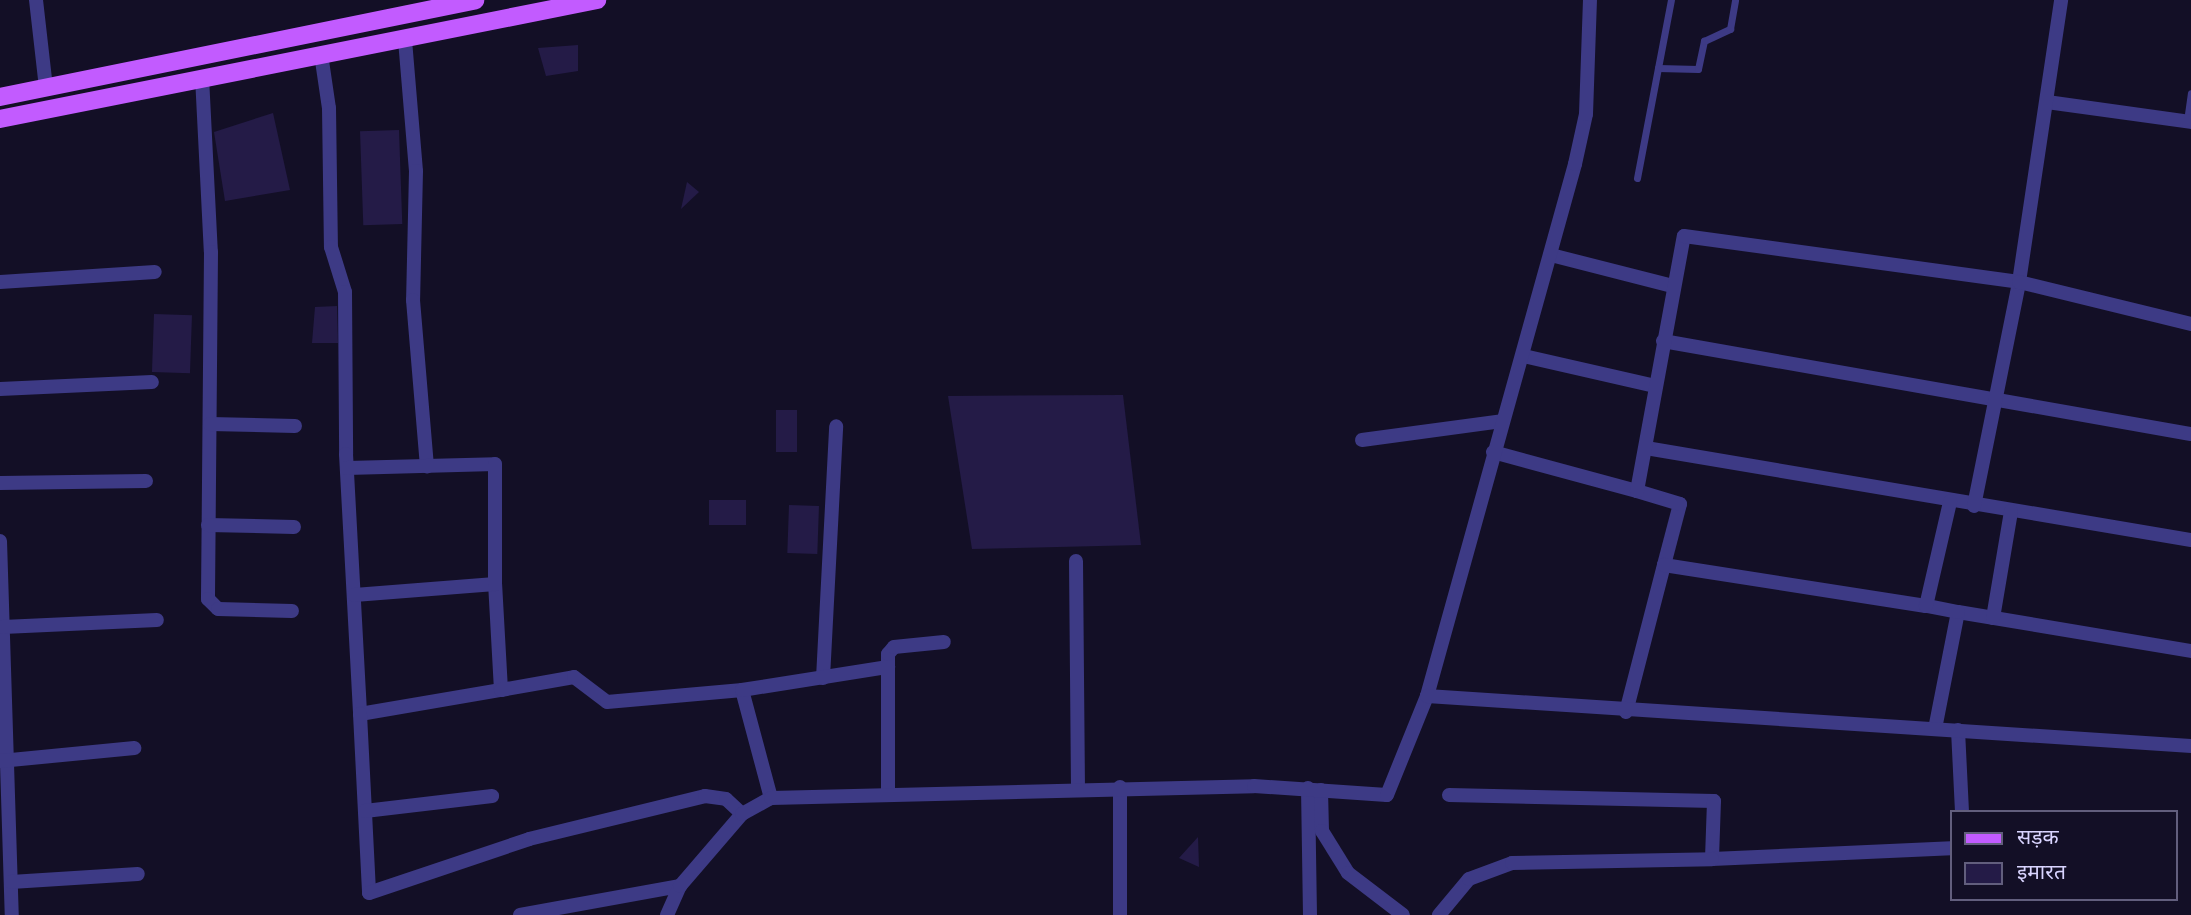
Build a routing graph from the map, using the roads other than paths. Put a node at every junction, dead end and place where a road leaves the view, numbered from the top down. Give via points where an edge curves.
1 (36, 0) edge
2 (477, 0) edge
3 (597, 0) edge
4 (1590, 0) edge
5 (1671, 0) edge
6 (1735, 0) edge
7 (2061, 0) edge
8 (479, 23) junction
9 (405, 40) junction
10 (321, 54) junction
11 (1658, 68) junction
12 (202, 77) junction
13 (46, 88) junction
14 (2191, 93) edge
15 (0, 97) edge
16 (2047, 102) junction
17 (0, 120) edge
18 (2189, 121) edge
19 (1637, 178) dead end
20 (1551, 255) junction
21 (155, 272) dead end
22 (0, 282) edge
23 (2018, 282) junction
24 (1673, 286) junction
25 (2191, 324) edge
26 (1663, 341) junction
27 (1524, 356) junction
28 (152, 382) dead end
29 (1655, 386) junction
30 (0, 389) edge
31 (1995, 401) junction
32 (1502, 421) junction
33 (210, 424) junction
34 (295, 426) dead end
35 (836, 426) dead end
36 (2191, 434) edge
37 (1362, 440) dead end
38 (1646, 448) junction
39 (1493, 452) junction
40 (427, 466) junction
41 (347, 468) junction
42 (146, 481) dead end
43 (0, 483) edge
44 (1637, 491) junction
45 (1950, 502) junction
46 (1974, 506) junction
47 (2011, 512) junction
48 (208, 525) junction
49 (294, 527) dead end
50 (2191, 540) edge
51 (0, 541) edge
52 (1076, 561) dead end
53 (1664, 565) junction
54 (495, 584) junction
55 (354, 595) junction
56 (1926, 606) junction
57 (1, 609) edge
58 (292, 611) dead end
59 (1958, 612) junction
60 (1993, 618) junction
61 (158, 620) dead end
62 (3, 627) junction
63 (944, 642) dead end
64 (2191, 651) edge
65 (888, 667) junction
66 (823, 678) junction
67 (501, 690) junction
68 (742, 690) junction
69 (1427, 696) junction
70 (1626, 712) junction
71 (360, 714) junction
72 (1935, 729) junction
73 (1958, 730) junction
74 (2191, 746) edge
75 (134, 748) dead end
76 (4, 761) edge
77 (1078, 787) junction
78 (1120, 787) junction
79 (1315, 789) junction
80 (888, 791) junction
81 (1449, 795) dead end
82 (492, 796) dead end
83 (771, 797) junction
84 (1962, 810) edge
85 (365, 811) junction
86 (742, 814) junction
87 (1950, 848) edge
88 (1712, 859) junction
89 (138, 874) dead end
90 (12, 881) junction
91 (680, 886) junction
92 (12, 915) edge
93 (520, 915) edge
94 (667, 915) edge
95 (1120, 915) edge
96 (1310, 915) edge
97 (1403, 915) edge
98 (1439, 915) edge

1 - 13 street
2 - 8 street
2 - 13 main road
3 - 8 main road
4 - 20 street via 1586,114
5 - 11 lane
6 - 11 lane via 1730,29 1704,40 1698,69
7 - 16 street
8 - 9 main road
9 - 10 main road
9 - 40 street via 416,171 413,300
10 - 12 main road
10 - 41 street via 329,108 331,247 345,292
11 - 19 lane
12 - 17 main road
12 - 33 street via 211,252
13 - 15 main road
14 - 18 lane
16 - 18 street
16 - 23 street
20 - 24 street
20 - 27 street
21 - 22 street
23 - 24 street via 1684,236
23 - 25 street
23 - 31 street
24 - 26 street
26 - 29 street
26 - 31 street
27 - 29 street
27 - 32 street
28 - 30 street
29 - 38 street
31 - 36 street
31 - 46 street
32 - 37 street
32 - 39 street
33 - 34 street
33 - 48 street
35 - 66 street
38 - 44 street
38 - 45 street
39 - 44 street
39 - 69 street
40 - 41 street
40 - 54 street via 495,464
41 - 55 street
42 - 43 street
44 - 53 street via 1680,504
45 - 46 street
45 - 56 street
46 - 47 street
47 - 50 street
47 - 60 street
48 - 49 street
48 - 58 street via 210,606
51 - 57 street
52 - 77 street
53 - 56 street
53 - 70 street
54 - 55 street
54 - 67 street
55 - 71 street
56 - 59 street
57 - 62 street
59 - 60 street
59 - 72 street
60 - 64 street
61 - 62 street
62 - 76 street
63 - 65 street via 894,647
65 - 66 street
65 - 80 street
66 - 68 street
67 - 68 street via 574,677 607,702
67 - 71 street
68 - 83 street
69 - 70 street
69 - 79 street via 1387,795
70 - 72 street
71 - 85 street
72 - 73 street
73 - 74 street
73 - 84 street
75 - 76 street
76 - 90 street
77 - 78 street
77 - 80 street
78 - 79 street
78 - 95 street
79 - 96 street
79 - 97 street via 1322,831 1348,873
80 - 83 street
81 - 88 street via 1714,801
82 - 85 street
83 - 86 street
85 - 86 street via 369,893 529,839 705,796 726,799
86 - 91 street
87 - 88 street
88 - 98 street via 1512,863 1469,878
89 - 90 street
90 - 92 street
91 - 93 street
91 - 94 street

